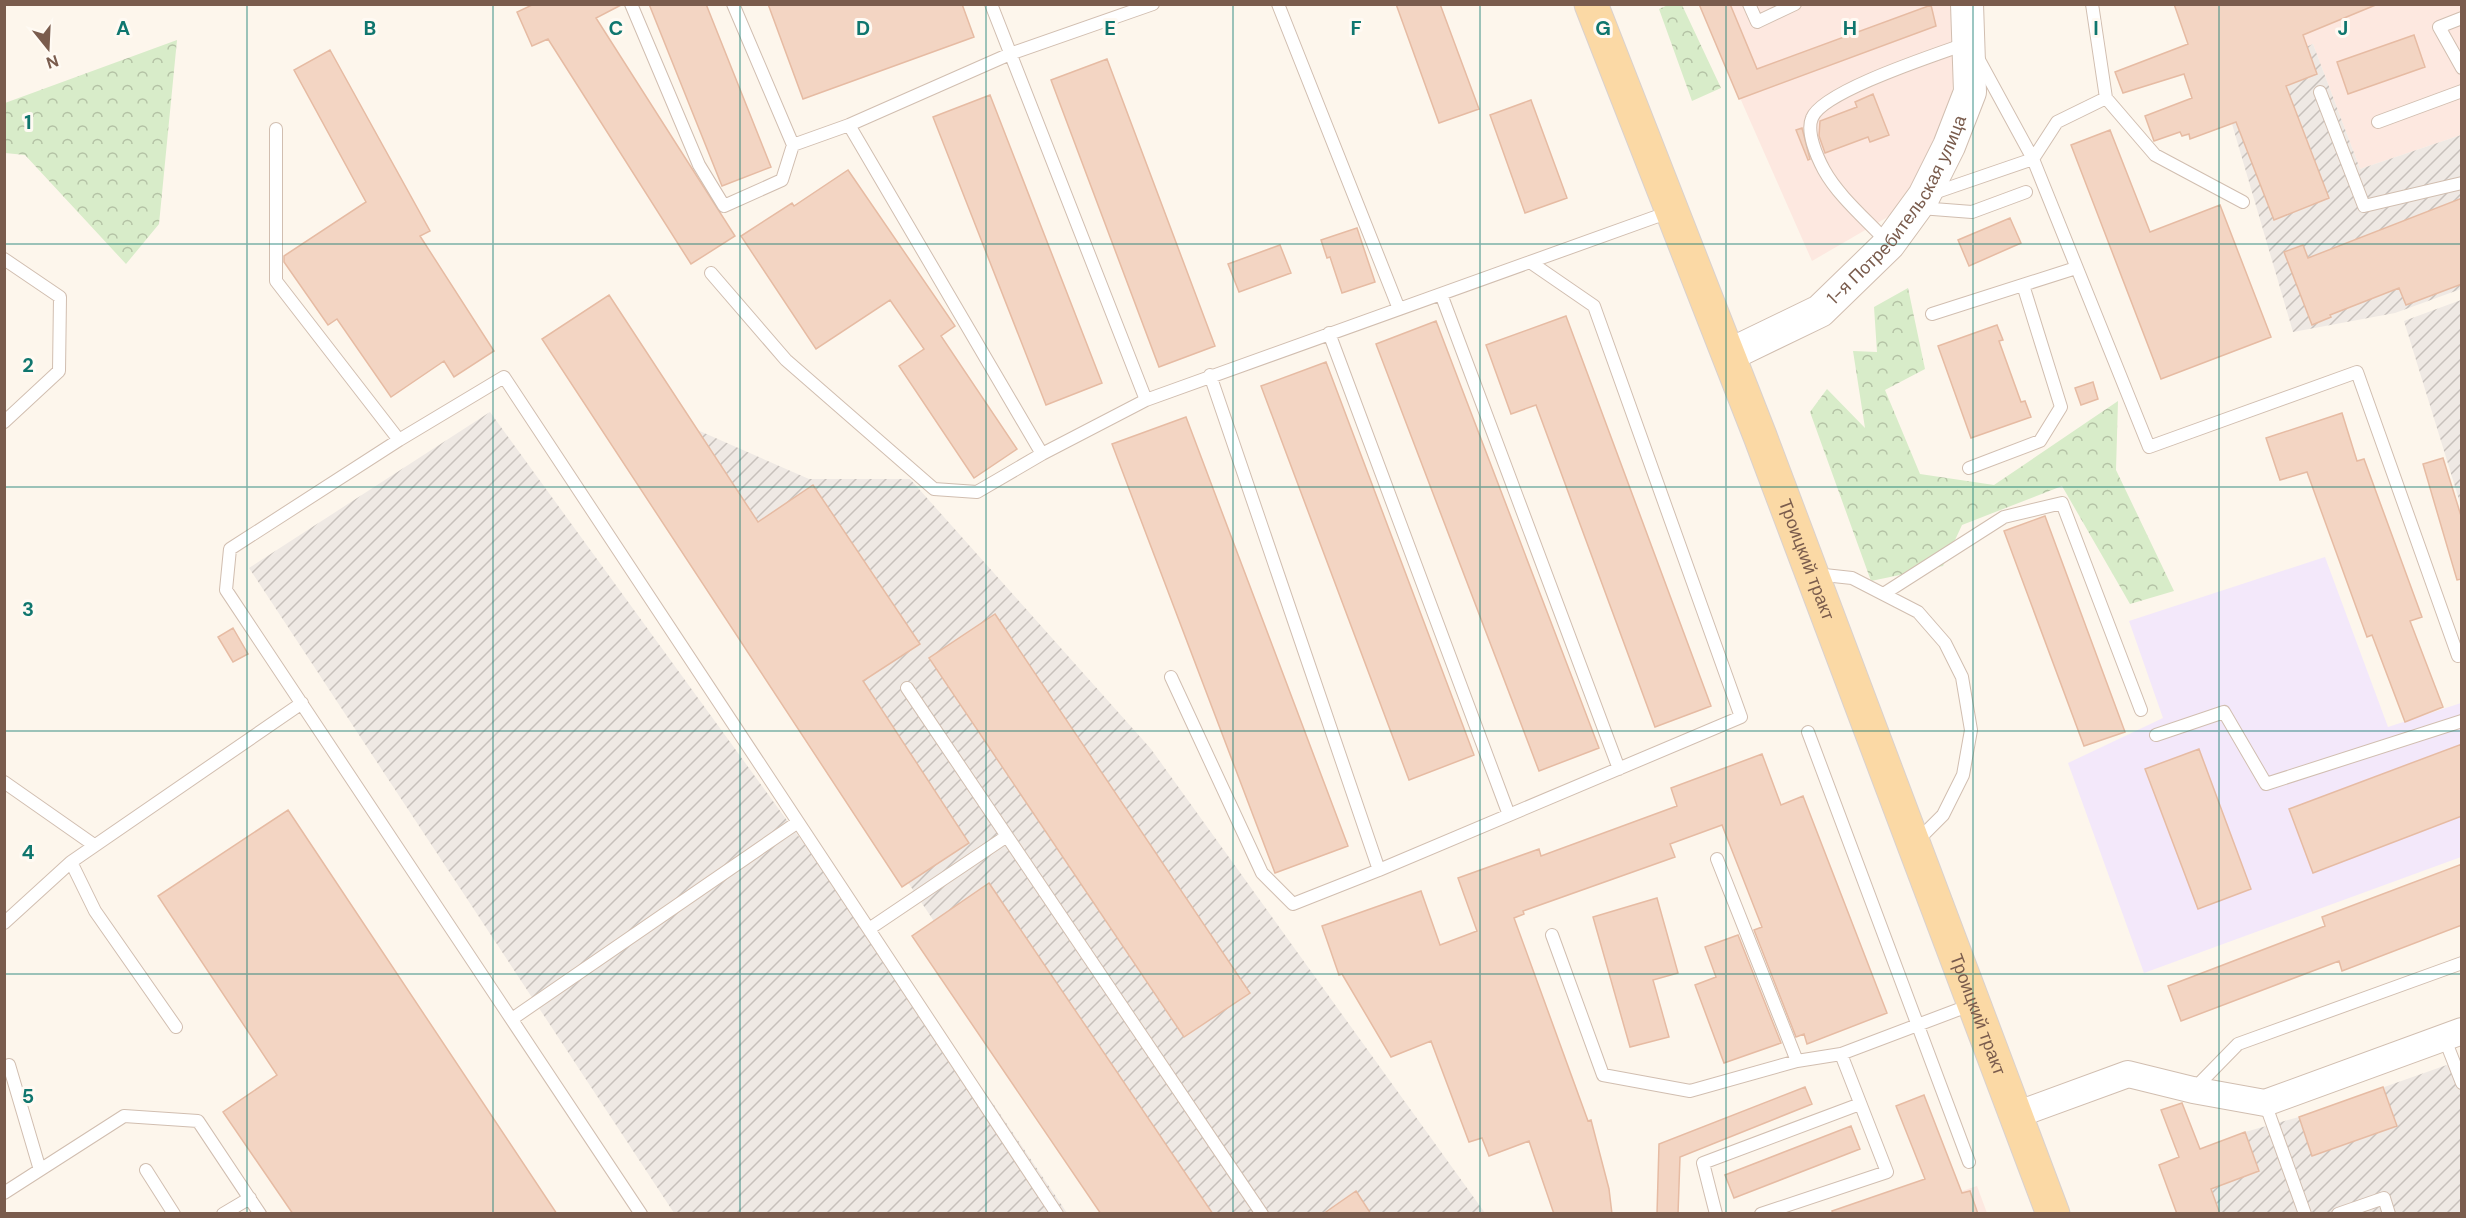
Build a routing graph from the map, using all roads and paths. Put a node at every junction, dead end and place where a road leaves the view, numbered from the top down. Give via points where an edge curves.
1 (631, 4) edge
2 (734, 4) edge
3 (991, 4) edge
4 (1153, 4) edge
5 (1278, 4) edge
6 (1591, 4) edge
7 (1749, 4) edge
8 (1795, 4) edge
9 (1967, 4) edge
10 (2092, 4) edge
11 (2462, 18) edge
12 (1970, 42) junction
13 (1010, 54) junction
14 (2462, 68) edge
15 (2462, 91) edge
16 (2320, 93) dead end
17 (2106, 98) junction
18 (2378, 122) dead end
19 (849, 125) junction
20 (276, 129) dead end
21 (793, 145) junction
22 (2033, 159) junction
23 (2462, 183) edge
24 (2026, 192) dead end
25 (1920, 202) junction
26 (2243, 202) dead end
27 (1672, 211) junction
28 (1889, 244) junction
29 (4, 259) edge
30 (1530, 262) junction
31 (2076, 267) junction
32 (711, 273) dead end
33 (2023, 285) junction
34 (1441, 294) junction
35 (1399, 309) junction
36 (1932, 314) dead end
37 (1329, 333) junction
38 (1729, 355) junction
39 (1210, 375) junction
40 (1146, 400) junction
41 (4, 422) edge
42 (399, 440) junction
43 (1042, 454) junction
44 (1969, 468) dead end
45 (1812, 574) junction
46 (1885, 593) junction
47 (2458, 656) dead end
48 (1171, 677) dead end
49 (907, 687) dead end
50 (302, 704) junction
51 (2141, 710) dead end
52 (2462, 721) edge
53 (1808, 732) dead end
54 (2156, 735) dead end
55 (1619, 768) junction
56 (4, 782) edge
57 (1509, 815) junction
58 (798, 822) junction
59 (1007, 836) junction
60 (1913, 845) junction
61 (94, 846) junction
62 (1717, 859) dead end
63 (71, 862) junction
64 (1379, 870) junction
65 (4, 923) edge
66 (869, 929) junction
67 (1552, 935) dead end
68 (2462, 963) edge
69 (1974, 1004) junction
70 (512, 1019) junction
71 (1918, 1025) junction
72 (176, 1027) dead end
73 (2453, 1034) edge
74 (1841, 1054) junction
75 (1797, 1061) junction
76 (9, 1065) dead end
77 (2462, 1083) edge
78 (2193, 1090) junction
79 (2265, 1102) junction
80 (1860, 1104) junction
81 (2016, 1115) junction
82 (1969, 1162) dead end
83 (39, 1170) junction
84 (146, 1170) dead end
85 (4, 1193) edge
86 (250, 1198) junction
87 (174, 1214) edge
88 (222, 1214) edge
89 (260, 1214) edge
90 (641, 1214) edge
91 (1058, 1214) edge
92 (1262, 1214) edge
93 (1716, 1214) edge
94 (1761, 1214) edge
95 (2053, 1214) edge
96 (2305, 1214) edge
97 (2338, 1214) edge
98 (2389, 1214) edge

1 - 21 lane via 699,165 724,206 782,180
2 - 21 lane
3 - 13 lane
4 - 13 lane
5 - 35 lane
6 - 27 main road, Троицкий тракт
7 - 8 lane via 1757,22
9 - 12 street, 1-я Потребительская улица
10 - 17 lane
11 - 14 lane via 2439,27
12 - 22 lane
12 - 25 street, 1-я Потребительская улица via 1970,92 1949,146
12 - 28 lane via 1839,93 1819,106 1812,117 1810,130 1824,170
13 - 19 lane
13 - 40 lane
15 - 18 lane
16 - 23 lane via 2364,206
17 - 22 lane via 2057,122
17 - 26 lane via 2155,155
19 - 21 lane
19 - 43 lane
20 - 42 lane via 276,281
22 - 25 lane
22 - 31 lane
24 - 25 lane via 1972,212
25 - 28 street, 1-я Потребительская улица
27 - 30 lane
27 - 38 main road, Троицкий тракт
28 - 38 street, 1-я Потребительская улица via 1820,310
29 - 41 lane via 60,297 59,371
30 - 34 lane
30 - 55 lane via 1594,306 1741,717
31 - 33 lane
31 - 47 lane via 2149,447 2357,372
32 - 43 lane via 786,360 934,489 977,492
33 - 36 lane
33 - 44 lane via 2061,407 2040,441
34 - 35 lane
34 - 55 lane
35 - 37 lane
37 - 39 lane
37 - 57 lane
38 - 45 main road, Троицкий тракт
39 - 40 lane
39 - 64 lane
40 - 43 lane
42 - 50 lane via 230,549 226,590
42 - 58 lane via 504,377
45 - 46 lane via 1852,578
45 - 60 main road, Троицкий тракт
46 - 51 lane via 2004,517 2062,503
46 - 60 lane via 1918,612 1945,643 1962,677 1971,730 1963,775 1942,815
48 - 64 lane via 1262,873 1293,904
49 - 59 lane
50 - 61 lane
50 - 70 lane
52 - 54 lane via 2266,784 2224,712
53 - 71 lane
55 - 57 lane
56 - 61 lane
57 - 64 lane
58 - 66 lane
58 - 70 lane
59 - 66 lane
59 - 92 lane
60 - 69 main road, Троицкий тракт
61 - 63 lane
62 - 75 lane
63 - 65 lane
63 - 72 lane via 95,911
66 - 91 lane
67 - 75 lane via 1603,1075 1690,1091
68 - 78 lane via 2238,1044
69 - 71 lane
69 - 81 main road, Троицкий тракт
70 - 90 lane
71 - 74 lane
71 - 82 lane
73 - 77 lane
73 - 79 street
74 - 75 lane
74 - 80 lane
76 - 83 lane
78 - 79 street
78 - 81 street via 2128,1074
79 - 96 lane
80 - 93 lane via 1703,1163
80 - 94 lane via 1887,1172
81 - 95 main road, Троицкий тракт
83 - 85 lane
83 - 86 lane via 124,1116 198,1121
84 - 87 lane
86 - 88 lane
86 - 89 lane
97 - 98 lane via 2384,1198

